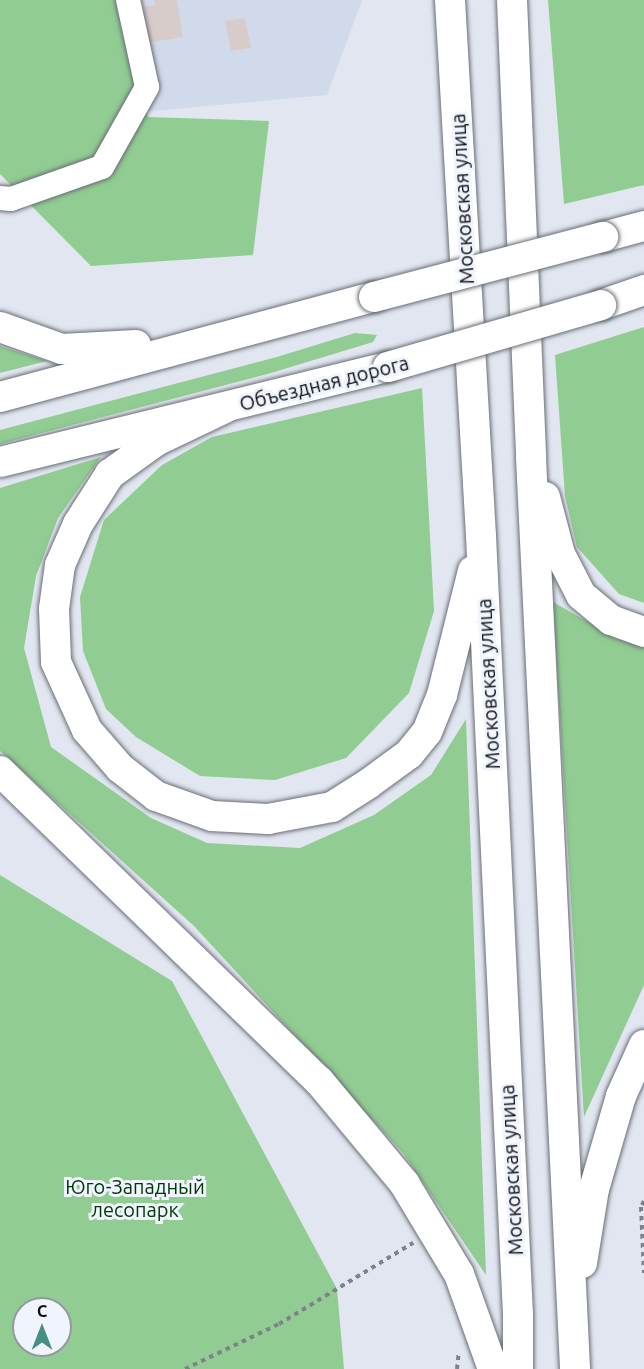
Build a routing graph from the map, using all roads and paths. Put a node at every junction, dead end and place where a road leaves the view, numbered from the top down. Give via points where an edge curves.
1 (128, 0) edge
2 (450, 0) edge
3 (512, 0) edge
4 (0, 198) edge
5 (644, 226) edge
6 (644, 290) edge
7 (0, 327) edge
8 (219, 336) junction
9 (0, 396) edge
10 (225, 408) junction
11 (531, 458) junction
12 (0, 462) edge
13 (481, 536) junction
14 (644, 632) edge
15 (0, 771) edge
16 (644, 1045) edge
17 (644, 1201) edge
18 (416, 1241) dead end
19 (644, 1273) edge
20 (572, 1323) junction
21 (185, 1369) edge
22 (493, 1369) edge
23 (518, 1369) edge
24 (574, 1369) edge

1 - 4 lane via 147,87 102,167 11,199
2 - 13 main road, Московская улица
3 - 11 main road
5 - 8 main road, bridge
6 - 10 main road, Объездная дорога, bridge via 388,367
7 - 8 main road via 62,349
8 - 9 main road
10 - 12 main road, Объездная дорога
10 - 13 main road via 156,441 110,474 78,524 60,566 54,609 56,662 87,730 120,768 156,796 212,816 268,819 332,807 409,754 427,732 442,695
11 - 14 main road via 560,555 581,595 611,620
11 - 20 main road
13 - 23 main road, Московская улица
15 - 22 main road via 311,1073 404,1183 459,1274
16 - 20 main road via 621,1096 594,1189
17 - 19 path
18 - 21 path via 279,1324
20 - 24 main road

